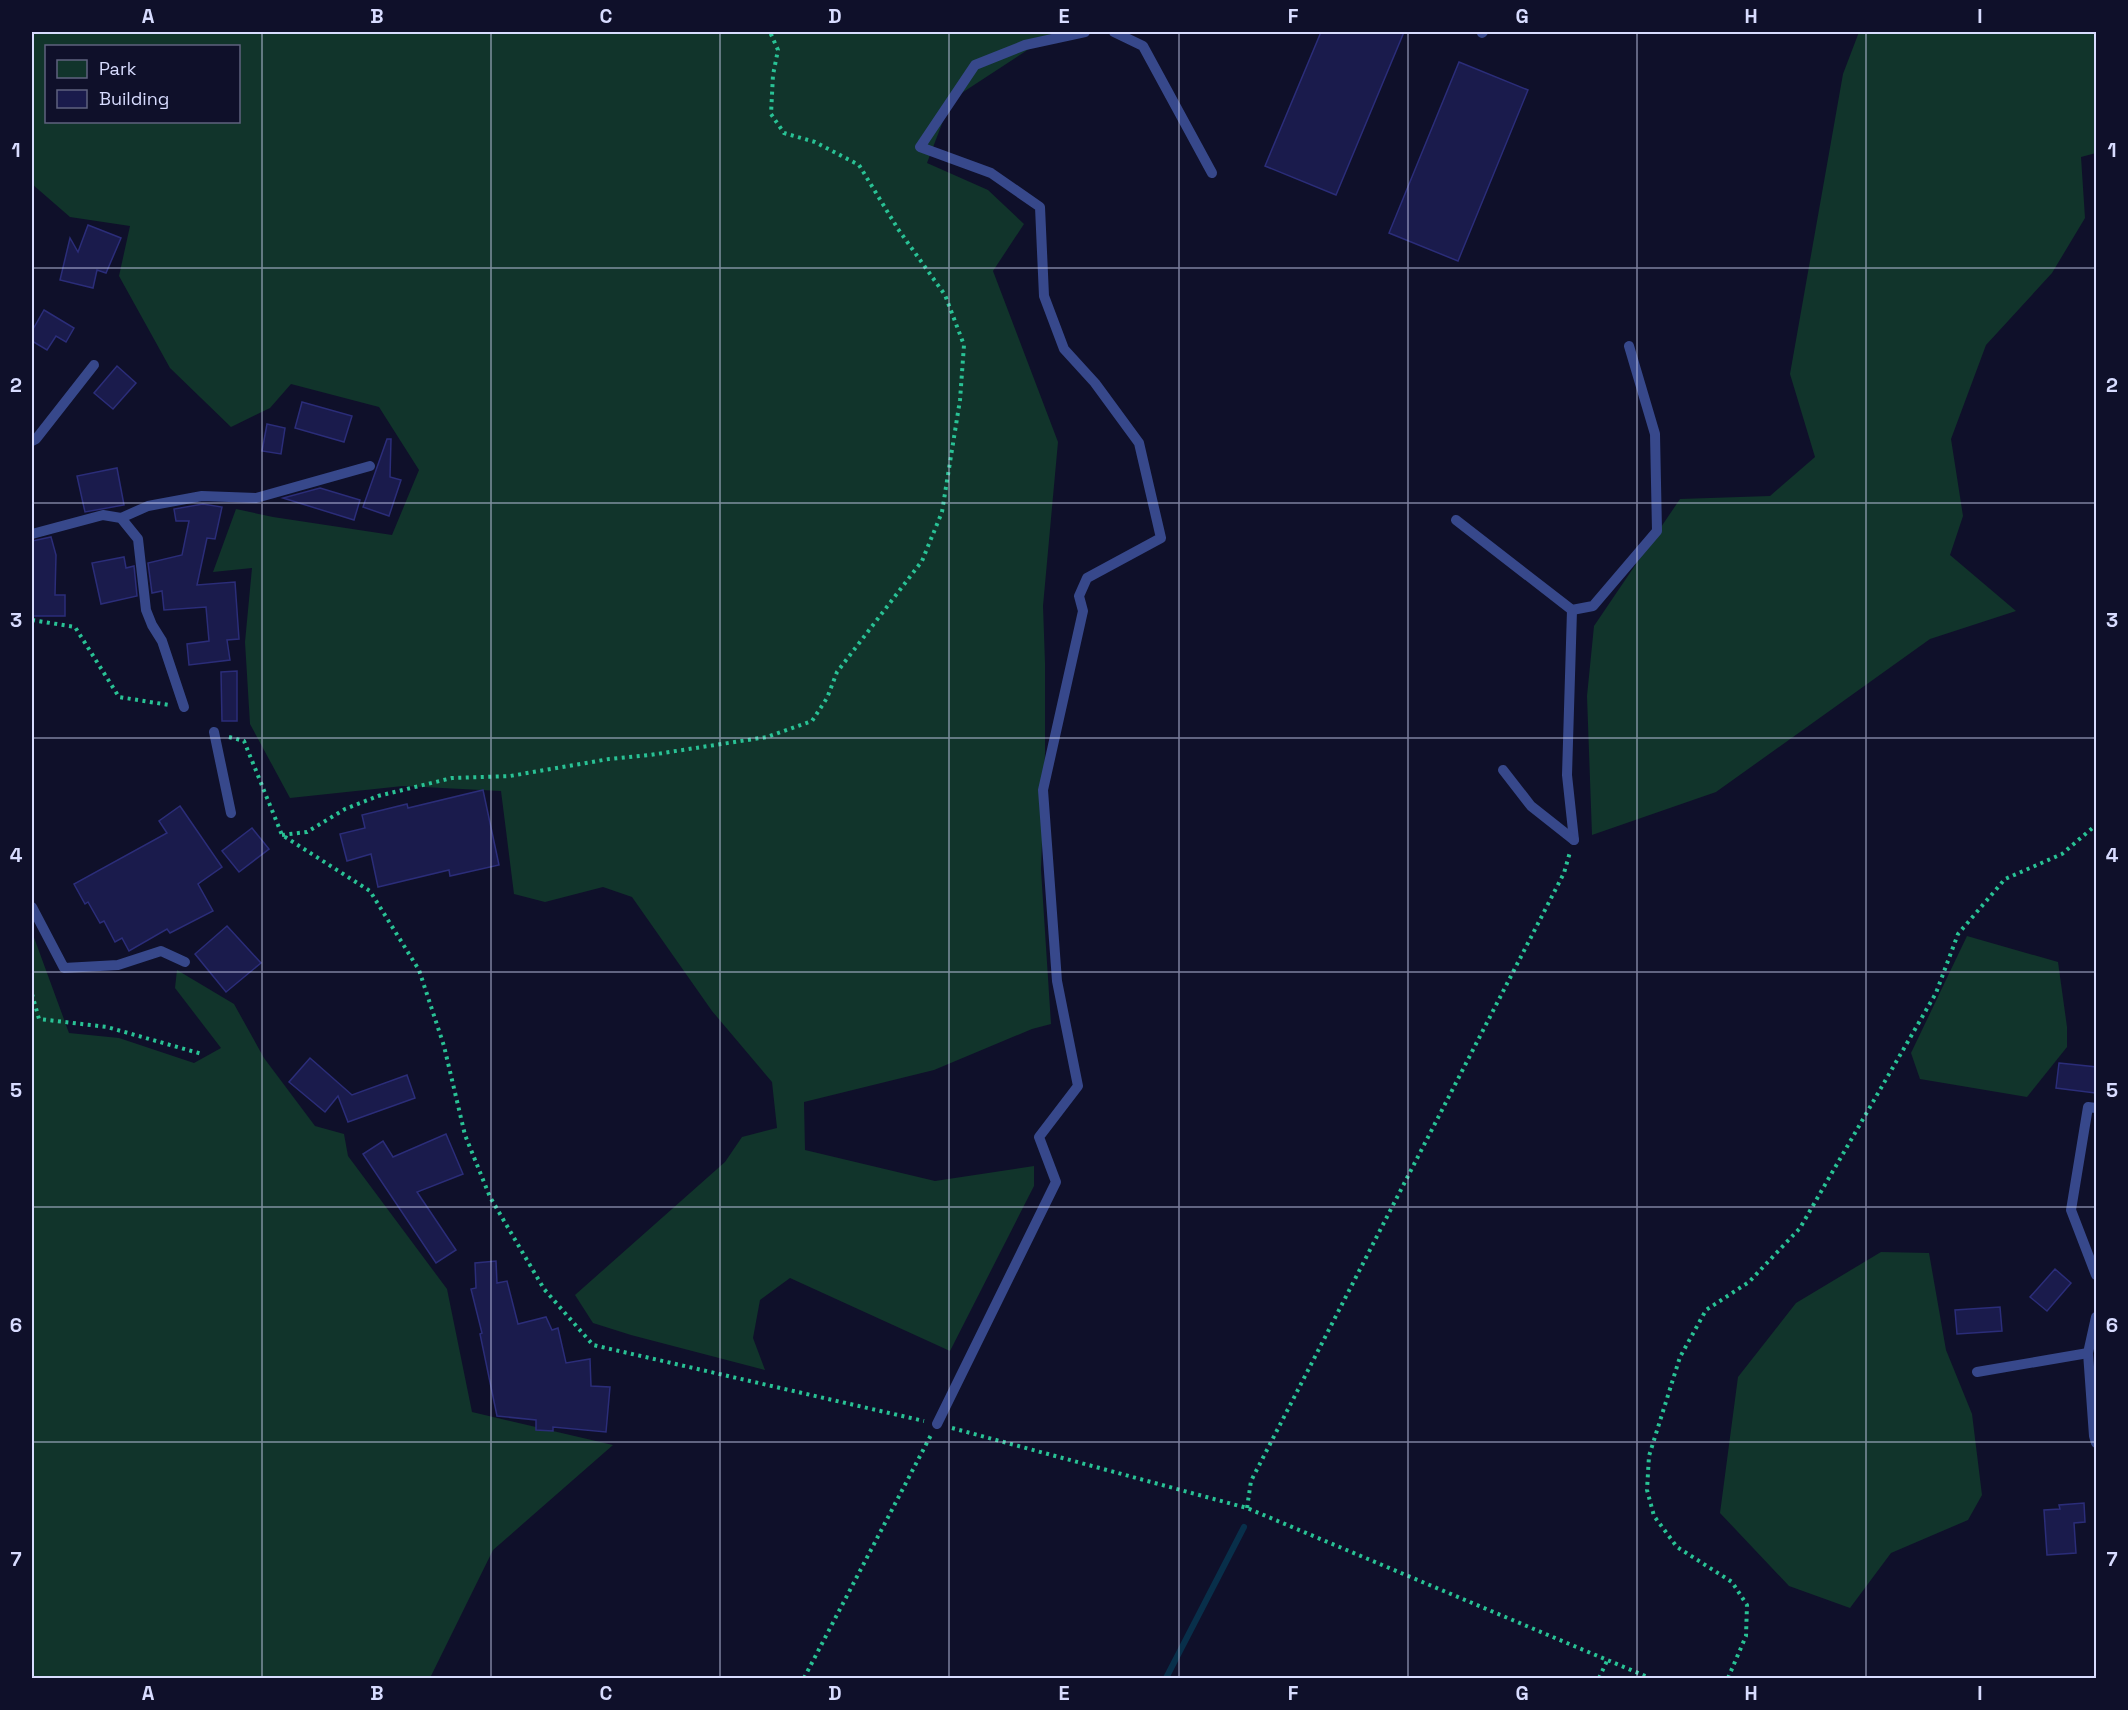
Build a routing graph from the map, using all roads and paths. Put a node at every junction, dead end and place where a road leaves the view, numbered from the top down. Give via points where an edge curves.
1 (770, 32) edge
2 (1085, 32) edge
3 (1114, 32) edge
4 (1212, 173) dead end
5 (1629, 346) dead end
6 (94, 365) dead end
7 (32, 441) edge
8 (370, 466) dead end
9 (121, 519) junction
10 (1456, 520) dead end
11 (32, 534) edge
12 (1572, 610) junction
13 (32, 620) edge
14 (184, 707) joint
15 (214, 732) joint
16 (1503, 770) dead end
17 (231, 813) dead end
18 (2097, 825) edge
19 (282, 835) junction
20 (1574, 840) junction
21 (32, 907) edge
22 (185, 962) dead end
23 (32, 994) edge
24 (202, 1054) dead end
25 (2097, 1108) edge
26 (2097, 1275) edge
27 (2097, 1317) edge
28 (2088, 1353) junction
29 (1977, 1372) dead end
30 (937, 1424) junction
31 (2097, 1443) edge
32 (1247, 1508) junction
33 (1607, 1661) junction
34 (804, 1678) edge
35 (1599, 1678) edge
36 (1650, 1678) edge
37 (1728, 1678) edge

1 - 19 path via 778,50 771,114 784,133 815,142 858,165 945,295 964,345 960,400 942,512 922,561 837,672 828,698 812,721 767,737 510,776 452,778 378,796 345,809 307,832
2 - 30 lane via 1025,45 975,65 920,147 991,173 1040,207 1044,296 1064,349 1095,383 1139,443 1161,538 1087,578 1078,596 1083,610 1043,790 1057,981 1078,1086 1039,1137 1056,1182
3 - 4 lane via 1143,46
5 - 12 lane via 1655,434 1657,531 1593,606
6 - 7 lane
8 - 9 lane via 256,498 202,496 148,506
9 - 11 lane via 103,515
9 - 14 lane via 138,539 146,610 162,641
10 - 12 lane
12 - 20 lane via 1567,775
13 - 14 path via 75,627 119,697
15 - 17 lane
15 - 19 path via 244,741
16 - 20 lane via 1531,806
18 - 37 path via 2062,854 2005,879 1958,934 1936,993 1800,1228 1749,1282 1706,1310 1680,1357 1649,1456 1647,1490 1654,1516 1677,1547 1732,1582 1747,1605 1746,1636
19 - 30 path via 370,891 418,970 444,1046 465,1135 490,1197 544,1289 593,1345
20 - 32 path via 1564,873 1251,1481
21 - 22 lane via 64,968 118,965 161,951
23 - 24 path via 39,1018 107,1027
25 - 26 lane via 2088,1107 2071,1210
27 - 28 lane
28 - 29 lane
28 - 31 lane
30 - 32 path
30 - 34 path
32 - 33 path
33 - 35 path
33 - 36 path

